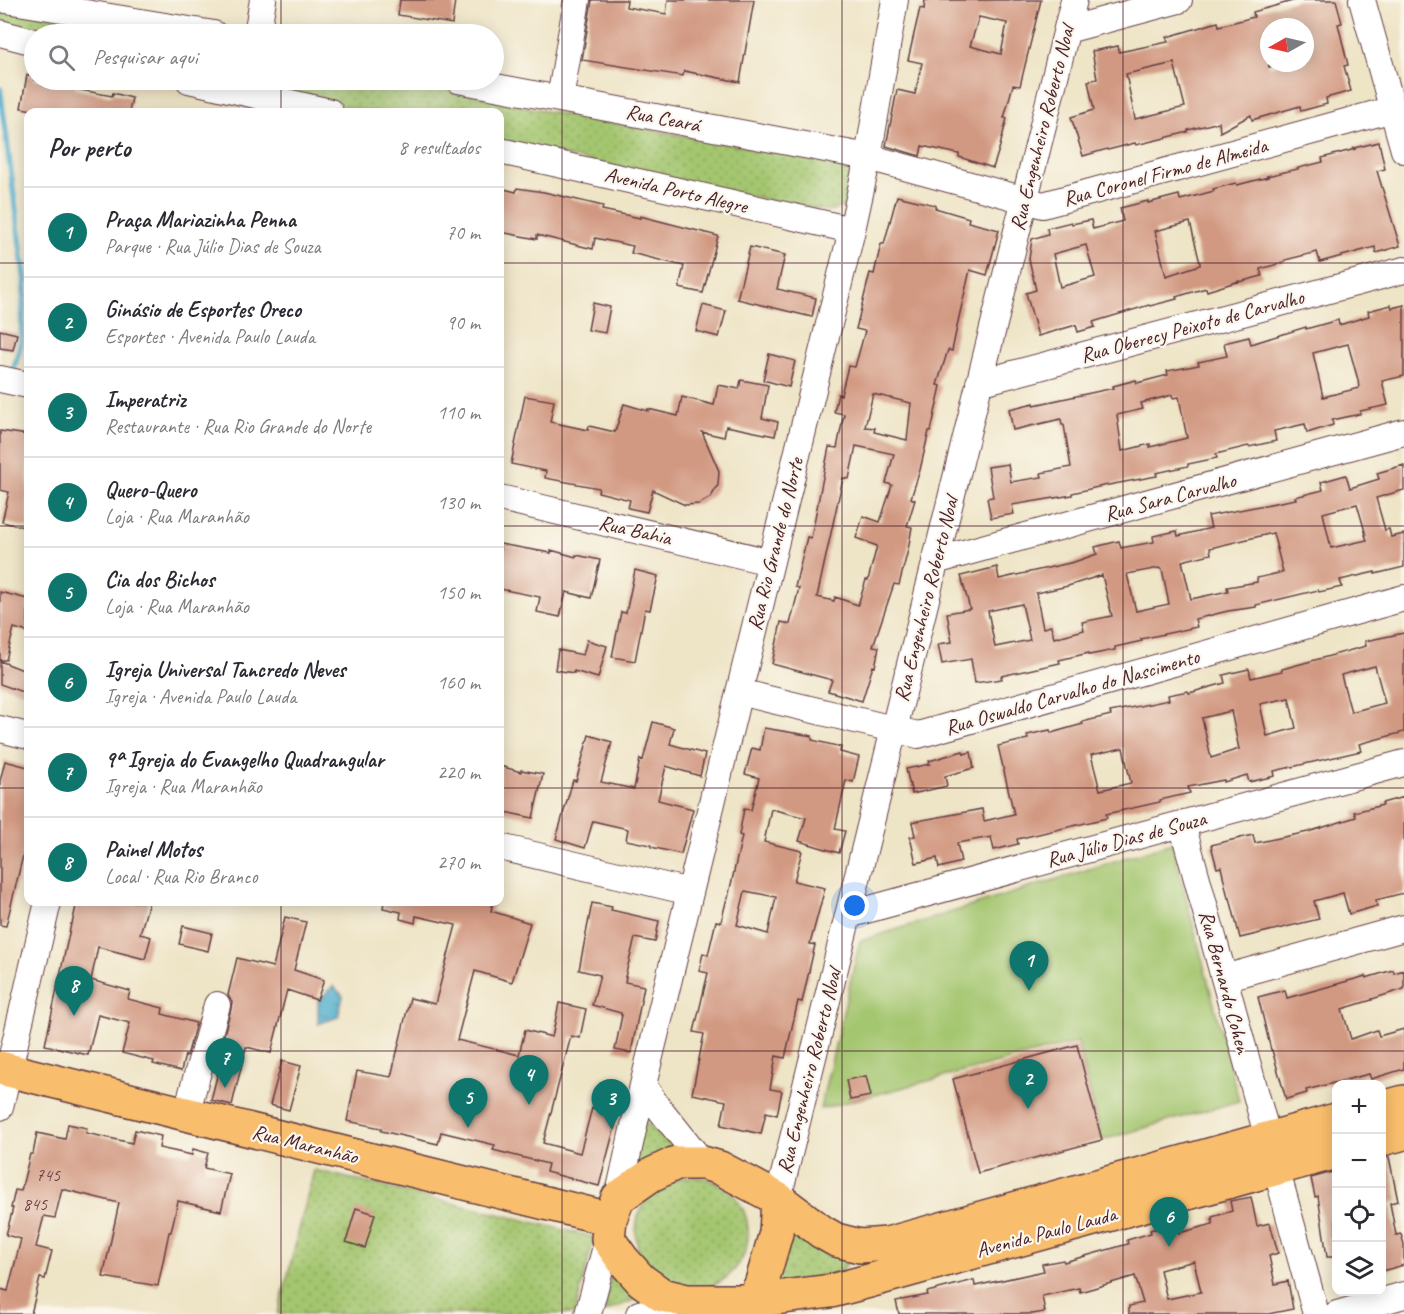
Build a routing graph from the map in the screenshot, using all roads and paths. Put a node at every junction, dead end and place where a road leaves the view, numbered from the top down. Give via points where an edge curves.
1 (6, 0) edge
2 (263, 0) edge
3 (577, 0) edge
4 (895, 0) edge
5 (1074, 0) edge
6 (1179, 0) edge
7 (1362, 0) edge
8 (153, 24) edge
9 (259, 24) edge
10 (1067, 30) junction
11 (0, 33) edge
12 (24, 39) edge
13 (504, 89) edge
14 (226, 90) edge
15 (245, 95) edge
16 (560, 99) junction
17 (310, 108) edge
18 (1393, 109) junction
19 (1404, 150) edge
20 (504, 152) edge
21 (868, 156) junction
22 (1024, 200) junction
23 (852, 230) junction
24 (1404, 270) edge
25 (0, 379) edge
26 (979, 383) junction
27 (24, 384) edge
28 (1404, 432) edge
29 (504, 499) edge
30 (935, 561) junction
31 (770, 562) junction
32 (1404, 597) edge
33 (739, 693) junction
34 (0, 729) edge
35 (894, 729) junction
36 (24, 735) edge
37 (1404, 763) edge
38 (1182, 824) junction
39 (504, 848) edge
40 (690, 892) junction
41 (47, 906) edge
42 (848, 915) junction
43 (1404, 928) edge
44 (1224, 978) junction
45 (217, 1005) dead end
46 (4, 1069) edge
47 (643, 1085) junction
48 (1404, 1102) edge
49 (0, 1107) edge
50 (1386, 1107) edge
51 (186, 1114) junction
52 (1332, 1122) edge
53 (1404, 1133) edge
54 (1386, 1139) edge
55 (1332, 1152) edge
56 (1272, 1154) junction
57 (703, 1162) junction
58 (778, 1199) junction
59 (612, 1219) junction
60 (1404, 1295) edge
61 (687, 1301) junction
62 (751, 1308) edge
63 (588, 1314) edge
64 (639, 1314) edge
65 (1316, 1314) edge
66 (1337, 1314) edge

1 - 8 street
2 - 9 street
3 - 16 street
4 - 21 street, Rua Rio Grande do Norte
5 - 10 street, Rua Engenheiro Roberto Noal
6 - 10 street
7 - 18 street
10 - 22 street, Rua Engenheiro Roberto Noal
11 - 12 street
13 - 16 street, Rua Ceará
14 - 15 street
15 - 17 street
16 - 21 street, Rua Ceará
18 - 19 street
18 - 22 street, Rua Coronel Firmo de Almeida via 1043,205
20 - 23 street, Avenida Porto Alegre
21 - 22 street, Rua Coronel Firmo de Almeida
21 - 23 street, Rua Rio Grande do Norte
22 - 26 street, Rua Engenheiro Roberto Noal
23 - 31 street, Rua Rio Grande do Norte
24 - 26 street, Rua Oberecy Peixoto de Carvalho
25 - 27 street
26 - 30 street, Rua Engenheiro Roberto Noal
28 - 30 street, Rua Sara Carvalho
29 - 31 street, Rua Bahia
30 - 35 street, Rua Engenheiro Roberto Noal
31 - 33 street, Rua Rio Grande do Norte
32 - 35 street, Rua Oswaldo Carvalho do Nascimento via 918,735
33 - 35 street, Rua Oswaldo Carvalho do Nascimento
33 - 40 street, Rua Rio Grande do Norte
34 - 36 street
35 - 42 street, Rua Engenheiro Roberto Noal
37 - 38 street, Rua Júlio Dias de Souza
38 - 42 street, Rua Júlio Dias de Souza
38 - 44 street, Rua Bernardo Cohen
39 - 40 street
40 - 47 street, Rua Rio Grande do Norte
41 - 46 street
42 - 58 street, Rua Engenheiro Roberto Noal
43 - 44 street
44 - 56 street, Rua Bernardo Cohen
45 - 51 street
46 - 49 street
46 - 51 main road, Rua Maranhão
47 - 57 street
47 - 59 street, Rua Rio Grande do Norte
48 - 50 main road
51 - 59 main road, Rua Maranhão
52 - 56 main road, Avenida Paulo Lauda
53 - 54 main road
55 - 56 main road, Avenida Paulo Lauda
56 - 58 main road, Avenida Paulo Lauda via 887,1244 860,1246 836,1239
56 - 62 main road, Avenida Paulo Lauda via 869,1281
56 - 65 street, Rua Bernardo Cohen
57 - 58 main road
57 - 59 main road via 676,1163 651,1174
58 - 62 main road via 776,1233
59 - 61 main road via 623,1260 641,1280 662,1295
59 - 63 street, Rua Rio Grande do Norte
60 - 66 street
61 - 62 main road
61 - 64 street

